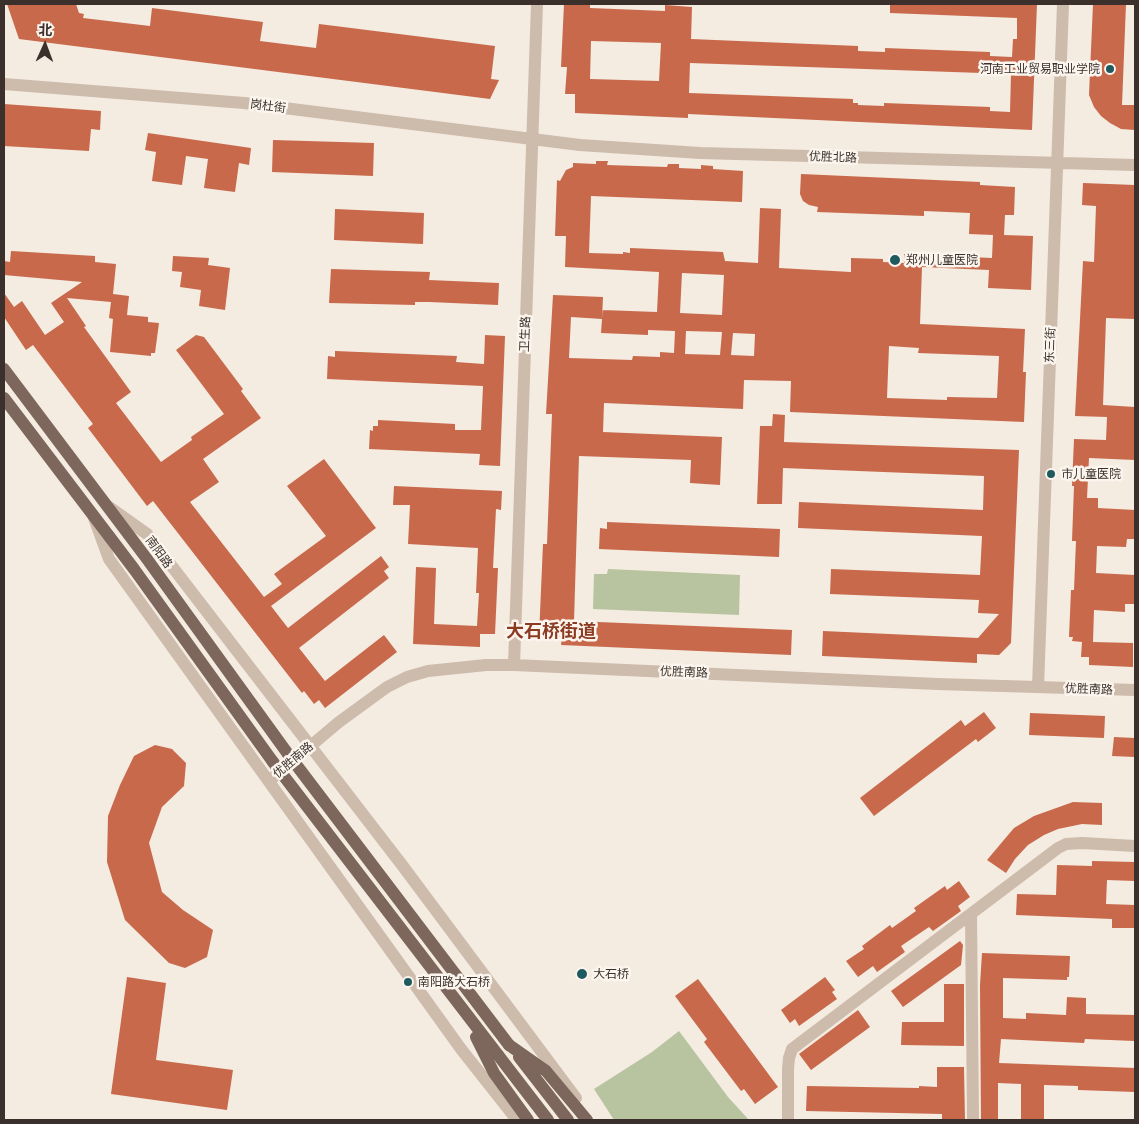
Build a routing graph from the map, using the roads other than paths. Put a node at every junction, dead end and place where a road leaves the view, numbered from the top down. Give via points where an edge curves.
1 (536, 4) edge
2 (1063, 4) edge
3 (4, 84) edge
4 (532, 138) junction
5 (1057, 163) junction
6 (1135, 165) edge
7 (4, 369) edge
8 (4, 398) edge
9 (107, 505) junction
10 (93, 516) junction
11 (514, 664) junction
12 (1038, 687) junction
13 (1135, 690) edge
14 (310, 746) junction
15 (269, 781) junction
16 (1135, 846) edge
17 (971, 914) junction
18 (464, 1012) junction
19 (510, 1045) junction
20 (517, 1120) edge
21 (528, 1120) edge
22 (548, 1120) edge
23 (568, 1120) edge
24 (587, 1120) edge
25 (592, 1120) edge
26 (788, 1120) edge
27 (973, 1120) edge

1 - 4 street, 卫生路
2 - 5 street, 东三街
3 - 4 street, 岗杜街 via 244,103
4 - 5 street, 优胜北路 via 700,153
4 - 11 street, 卫生路
5 - 6 street, 优胜北路
5 - 12 street, 东三街
7 - 9 main road, 南阳路
8 - 10 main road
9 - 14 street via 147,534
9 - 19 main road, 南阳路, bridge via 288,754
10 - 15 street via 109,559
10 - 18 main road, bridge
11 - 12 street, 优胜南路
11 - 14 street, 优胜南路 via 428,671 406,677 387,687
12 - 13 street, 优胜南路
14 - 15 street, 优胜南路
14 - 25 street
15 - 20 street via 461,1049
16 - 17 street via 1066,844
17 - 26 street via 792,1049 788,1069
17 - 27 street
18 - 21 main road, bridge via 494,1073
18 - 22 main road, bridge
19 - 23 main road, 南阳路
19 - 24 main road via 546,1071

